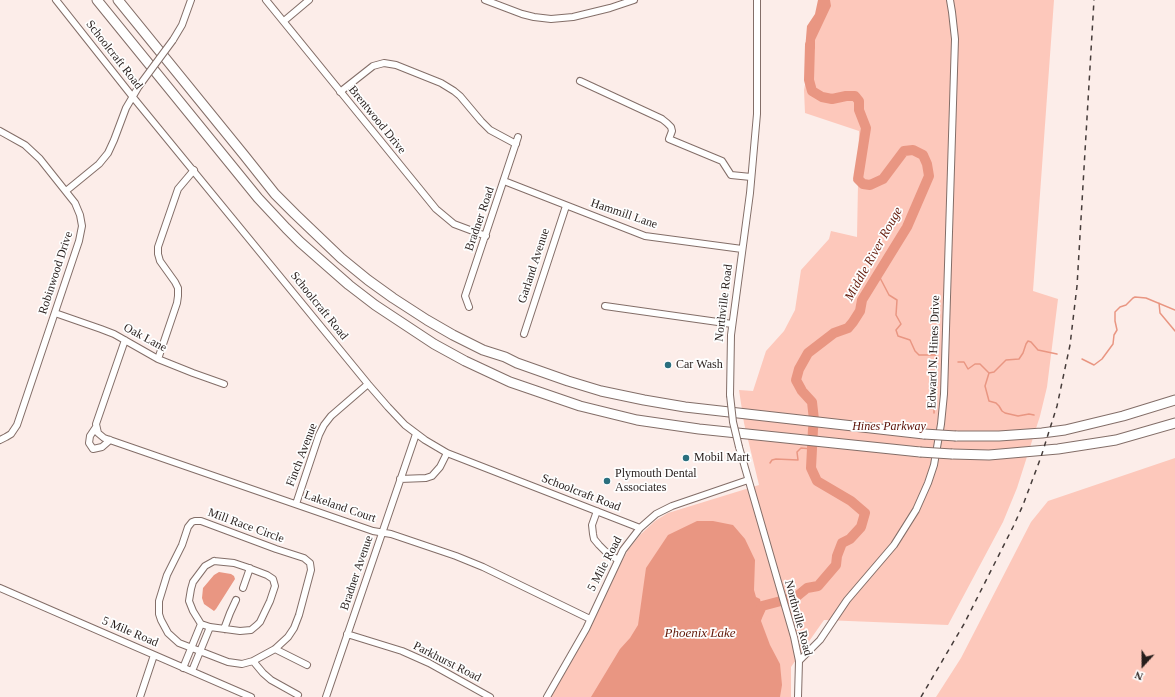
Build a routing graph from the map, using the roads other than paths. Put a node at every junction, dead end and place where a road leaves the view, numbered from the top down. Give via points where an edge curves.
1 (56, 0) edge
2 (97, 0) edge
3 (118, 0) edge
4 (191, 0) edge
5 (266, 0) edge
6 (309, 0) edge
7 (486, 0) edge
8 (634, 0) edge
9 (758, 0) edge
10 (950, 0) edge
11 (284, 21) junction
12 (580, 81) dead end
13 (340, 92) junction
14 (132, 96) junction
15 (0, 130) edge
16 (518, 137) dead end
17 (516, 144) junction
18 (194, 170) junction
19 (751, 177) junction
20 (504, 181) junction
21 (66, 191) junction
22 (566, 206) junction
23 (486, 236) junction
24 (742, 249) junction
25 (605, 306) dead end
26 (468, 307) dead end
27 (55, 313) junction
28 (732, 324) junction
29 (524, 334) dead end
30 (125, 340) junction
31 (158, 359) junction
32 (224, 384) dead end
33 (368, 384) junction
34 (1175, 400) edge
35 (1175, 423) edge
36 (96, 427) junction
37 (416, 434) junction
38 (0, 440) edge
39 (110, 440) junction
40 (447, 453) junction
41 (400, 479) junction
42 (748, 480) junction
43 (296, 504) junction
44 (597, 511) junction
45 (640, 528) junction
46 (382, 532) junction
47 (618, 560) junction
48 (250, 568) junction
49 (242, 588) dead end
50 (1, 591) edge
51 (236, 600) dead end
52 (590, 619) junction
53 (201, 624) junction
54 (210, 627) junction
55 (224, 629) junction
56 (347, 634) junction
57 (192, 648) junction
58 (275, 649) junction
59 (201, 651) junction
60 (154, 655) junction
61 (799, 661) junction
62 (253, 662) junction
63 (307, 665) dead end
64 (183, 668) junction
65 (192, 671) junction
66 (298, 695) dead end
67 (140, 697) edge
68 (251, 697) edge
69 (326, 697) edge
70 (490, 697) edge
71 (547, 697) edge
72 (798, 697) edge

1 - 14 street, Schoolcraft Road
2 - 35 highway, bridge via 258,198 300,242 375,305 434,344 510,382 580,406 637,420 828,443 952,454 989,455 1058,449 1116,440
3 - 34 highway, bridge via 275,194 295,214 368,280 427,320 483,350 584,386 659,403 924,434 999,436 1065,430
4 - 14 street, bridge via 182,25 173,40
5 - 11 street, Brentwood Drive
6 - 11 street
7 - 8 street via 522,14 551,19 573,17
9 - 19 street, Northville Road via 757,114
10 - 61 street, Edward N. Hines Drive via 955,39 944,394 934,465 923,497 907,527 847,600 820,640
11 - 13 street, Brentwood Drive
12 - 19 street via 662,119 671,127 669,139 722,161 731,175
13 - 17 street via 373,66 384,63 396,64 450,88 490,130
13 - 23 street, Brentwood Drive via 442,215 454,224
14 - 18 street, Schoolcraft Road
14 - 21 street via 108,153 99,164
15 - 21 street, Robinwood Drive via 31,150
16 - 17 street, Bradner Road
17 - 20 street, Bradner Road
18 - 31 street via 178,189 158,248 160,261 178,288 177,303
18 - 33 street, Schoolcraft Road
19 - 24 street, Northville Road
20 - 22 street, Hammill Lane
20 - 23 street, Bradner Road
21 - 27 street, Robinwood Drive via 78,210 81,231
22 - 24 street, Hammill Lane via 645,236
22 - 29 street, Garland Avenue
23 - 26 street, Bradner Road via 465,296
24 - 28 street, Northville Road
25 - 28 street
27 - 30 street, Oak Lane
27 - 38 street, Robinwood Drive via 17,425 11,434
28 - 42 street, Northville Road, bridge via 730,395 733,422
30 - 31 street, Oak Lane
30 - 36 street
31 - 32 street, Oak Lane
33 - 37 street, Schoolcraft Road
33 - 43 street, Finch Avenue via 324,425
36 - 39 street via 100,436
36 - 39 street via 89,443 93,449 102,447
37 - 40 street, Schoolcraft Road
37 - 41 street, Bradner Avenue
39 - 43 street, Lakeland Court
40 - 41 street via 432,476
40 - 44 street, Schoolcraft Road
41 - 46 street, Bradner Avenue
42 - 45 street, 5 Mile Road via 672,506 656,514
42 - 61 street, Northville Road
43 - 46 street, Lakeland Court
44 - 45 street, Schoolcraft Road
44 - 47 street via 592,525 594,539
45 - 47 street, 5 Mile Road
46 - 52 street, Lakeland Court via 483,567
46 - 56 street, Bradner Avenue
47 - 52 street, 5 Mile Road
48 - 49 street
48 - 53 street via 222,561 214,561 204,566 193,582 190,594 191,606
48 - 55 street via 273,579 275,586 272,596 260,622 254,628 245,631
50 - 60 street, 5 Mile Road
51 - 55 street
52 - 71 street, 5 Mile Road
53 - 54 street
53 - 57 street
54 - 55 street
54 - 59 street
56 - 69 street, Bradner Avenue
56 - 70 street, Parkhurst Road via 402,651
57 - 58 street, Mill Race Circle via 179,643 168,633 161,620 159,606 167,575 188,527 192,522 199,520 304,558 310,563 311,570 297,621 288,637
57 - 59 street, Mill Race Circle
57 - 64 street
58 - 62 street, Mill Race Circle
58 - 63 street
59 - 62 street, Mill Race Circle via 228,662
59 - 65 street
60 - 64 street, 5 Mile Road
60 - 67 street
61 - 72 street, Northville Road
62 - 66 street via 271,680
64 - 65 street, 5 Mile Road
65 - 68 street, 5 Mile Road

